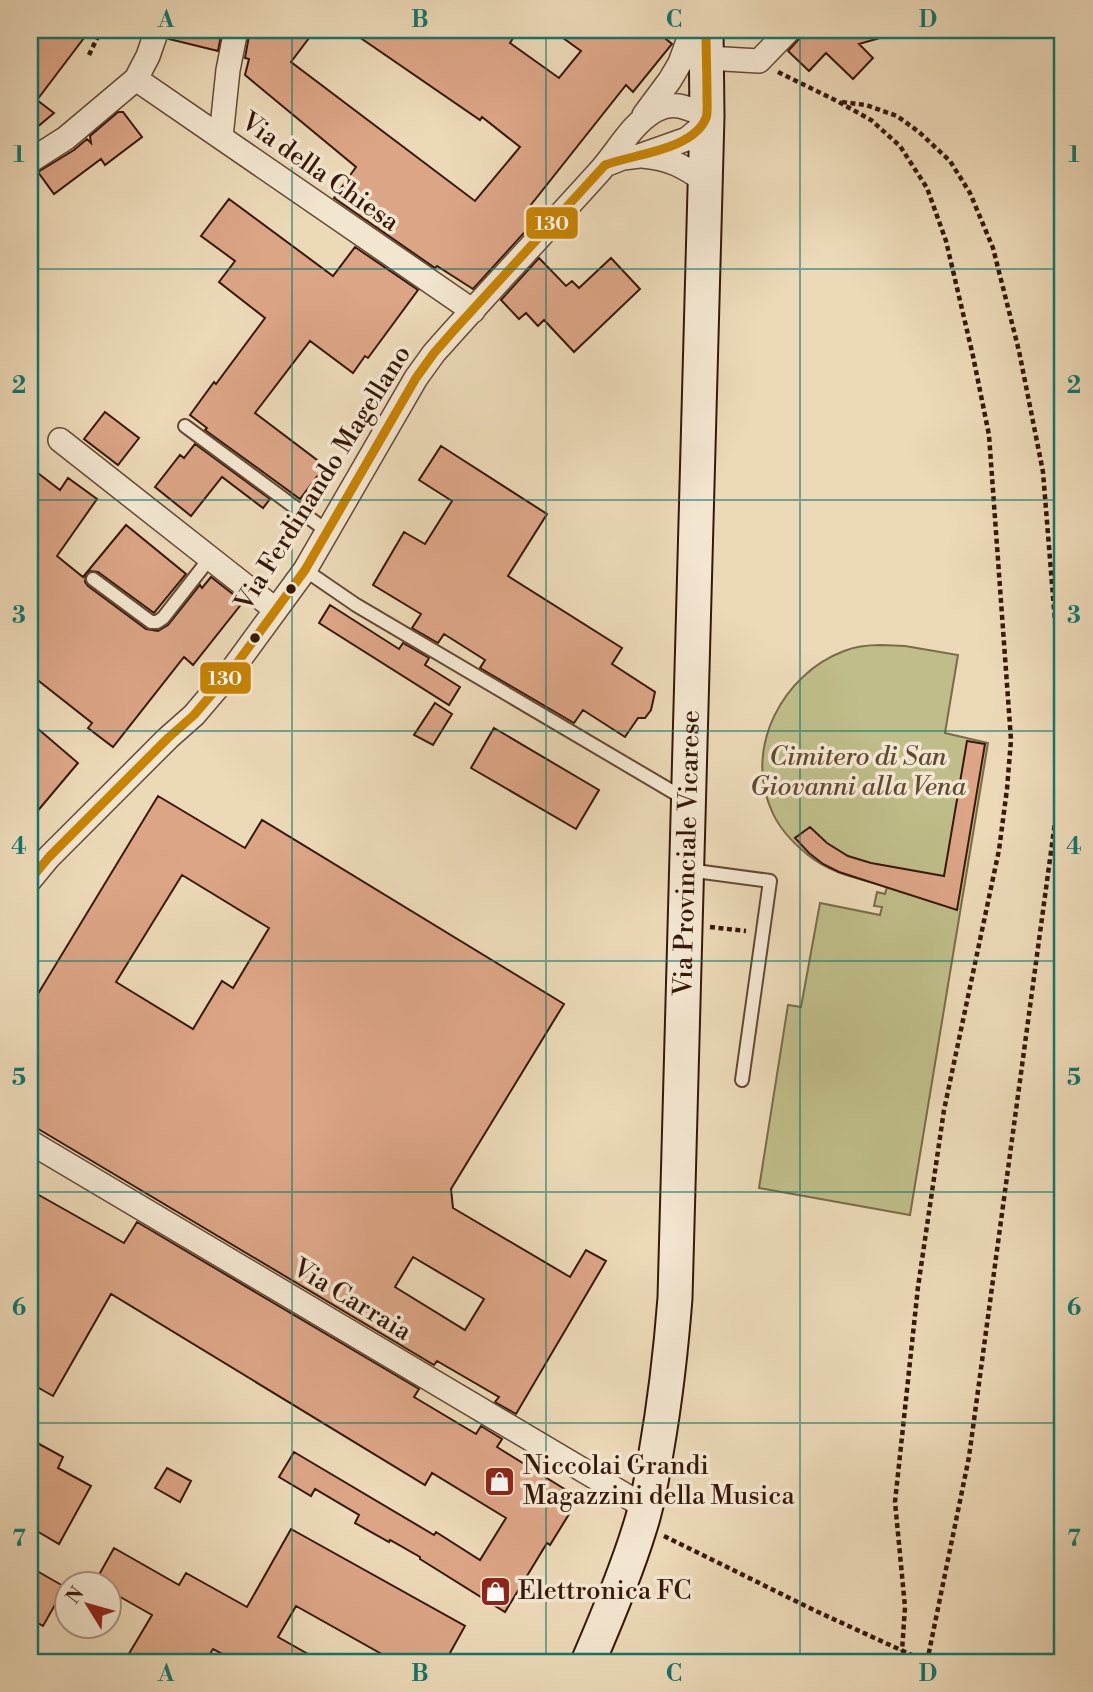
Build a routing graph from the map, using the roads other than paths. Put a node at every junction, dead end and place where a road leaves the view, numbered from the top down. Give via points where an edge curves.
1 (157, 30) edge
2 (236, 30) edge
3 (789, 30) edge
4 (702, 39) edge
5 (136, 79) junction
6 (707, 116) junction
7 (636, 125) junction
8 (221, 137) junction
9 (639, 156) junction
10 (30, 161) edge
11 (605, 165) junction
12 (705, 181) junction
13 (473, 311) junction
14 (185, 426) dead end
15 (60, 440) dead end
16 (327, 531) junction
17 (210, 558) junction
18 (305, 570) junction
19 (93, 579) dead end
20 (276, 610) junction
21 (688, 801) junction
22 (686, 869) junction
23 (30, 880) edge
24 (742, 1080) dead end
25 (30, 1142) edge
26 (643, 1516) junction
27 (588, 1662) edge

1 - 5 street
2 - 8 street
3 - 4 street via 759,61
4 - 6 main road, Via Provinciale Vicarese
4 - 7 street
5 - 8 street, Via della Chiesa
5 - 10 street via 66,138
6 - 7 street via 669,105
6 - 9 street via 687,139
6 - 12 main road, Via Provinciale Vicarese
7 - 11 street, Via Ferdinando Magellano
8 - 13 street, Via della Chiesa
9 - 11 street
9 - 12 street via 677,163
11 - 13 street, Via Ferdinando Magellano
12 - 21 main road, Via Provinciale Vicarese
13 - 16 street, Via Ferdinando Magellano via 416,378
14 - 16 lane
15 - 17 street
16 - 18 street, Via Ferdinando Magellano
17 - 19 lane via 157,622
17 - 20 street
18 - 20 street, Via Ferdinando Magellano
18 - 21 lane via 356,605
20 - 23 street, Via Ferdinando Magellano via 194,715
21 - 22 main road, Via Provinciale Vicarese
22 - 24 lane via 770,881
22 - 26 main road, Via Provinciale Vicarese via 675,1298 662,1421
25 - 26 street, Via Carraia
26 - 27 main road, Via Provinciale Vicarese

